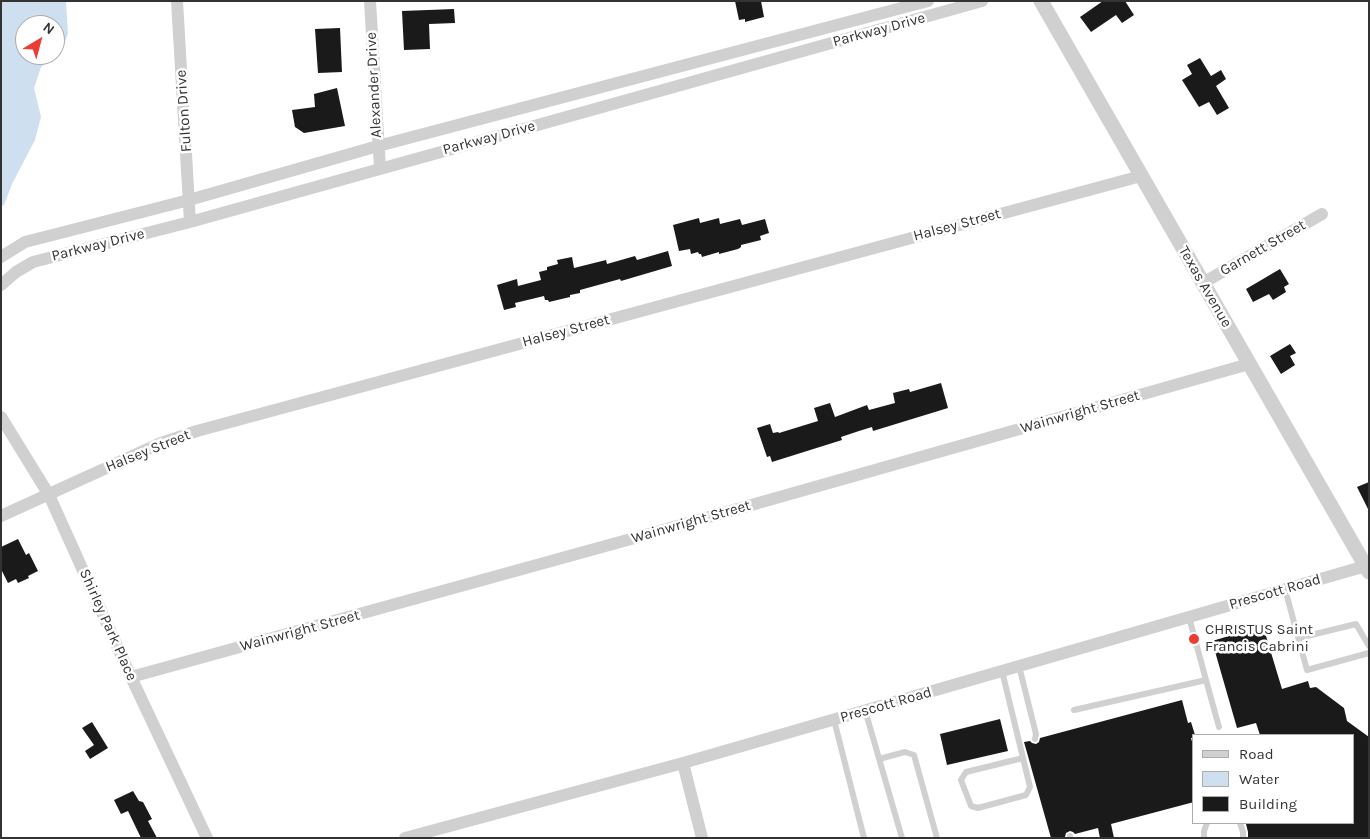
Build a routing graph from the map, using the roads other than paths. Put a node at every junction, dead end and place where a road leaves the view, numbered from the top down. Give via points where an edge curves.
1 (176, 1) edge
2 (370, 1) edge
3 (928, 1) edge
4 (982, 1) edge
5 (1041, 1) edge
6 (378, 146) junction
7 (380, 168) junction
8 (1141, 176) junction
9 (189, 200) junction
10 (1322, 214) dead end
11 (190, 222) junction
12 (1, 257) edge
13 (1203, 283) junction
14 (1, 285) edge
15 (1250, 364) junction
16 (1, 416) edge
17 (49, 495) junction
18 (1, 516) edge
19 (1368, 568) edge
20 (1286, 590) junction
21 (1189, 618) junction
22 (1299, 638) junction
23 (1369, 646) edge
24 (1369, 653) edge
25 (1018, 666) junction
26 (1002, 671) junction
27 (131, 677) junction
28 (1206, 680) junction
29 (865, 710) junction
30 (1074, 710) dead end
31 (834, 720) junction
32 (1219, 728) dead end
33 (1037, 737) dead end
34 (1023, 758) junction
35 (879, 759) junction
36 (683, 763) junction
37 (1207, 824) edge
38 (1241, 824) edge
39 (1243, 836) dead end
40 (207, 838) edge
41 (405, 838) edge
42 (702, 838) edge
43 (864, 838) edge
44 (902, 838) edge
45 (937, 838) edge
46 (1204, 838) edge

1 - 9 street, Fulton Drive
2 - 6 street, Alexander Drive
3 - 6 street, Parkway Drive
4 - 7 street, Parkway Drive
5 - 8 street, Texas Avenue
6 - 7 street, Alexander Drive
6 - 9 street, Parkway Drive
7 - 11 street, Parkway Drive
8 - 13 street, Texas Avenue
8 - 17 street, Halsey Street via 197,432 161,443
9 - 11 street, Fulton Drive
9 - 12 street, Parkway Drive via 25,242
10 - 13 street, Garnett Street
11 - 14 street, Parkway Drive via 33,262
13 - 15 street, Texas Avenue
15 - 19 street, Texas Avenue
15 - 27 street, Wainwright Street
16 - 17 street, Shirley Park Place
17 - 18 street, Halsey Street
17 - 27 street, Shirley Park Place
19 - 20 street, Prescott Road
20 - 21 street, Prescott Road
20 - 22 lane
21 - 25 street, Prescott Road
21 - 28 lane
22 - 23 lane via 1356,624
22 - 24 lane via 1307,670
25 - 26 street, Prescott Road
25 - 33 lane
26 - 29 street, Prescott Road
26 - 34 lane
27 - 40 street, Shirley Park Place
28 - 30 lane
28 - 32 lane
29 - 31 street, Prescott Road
29 - 35 lane
31 - 36 street, Prescott Road
31 - 43 lane
34 - 34 lane via 1030,787 1026,795 978,808 971,806 961,780 966,772
35 - 44 lane
35 - 45 lane via 905,752 914,756
36 - 41 street, Prescott Road
36 - 42 street
37 - 46 lane
38 - 39 lane

